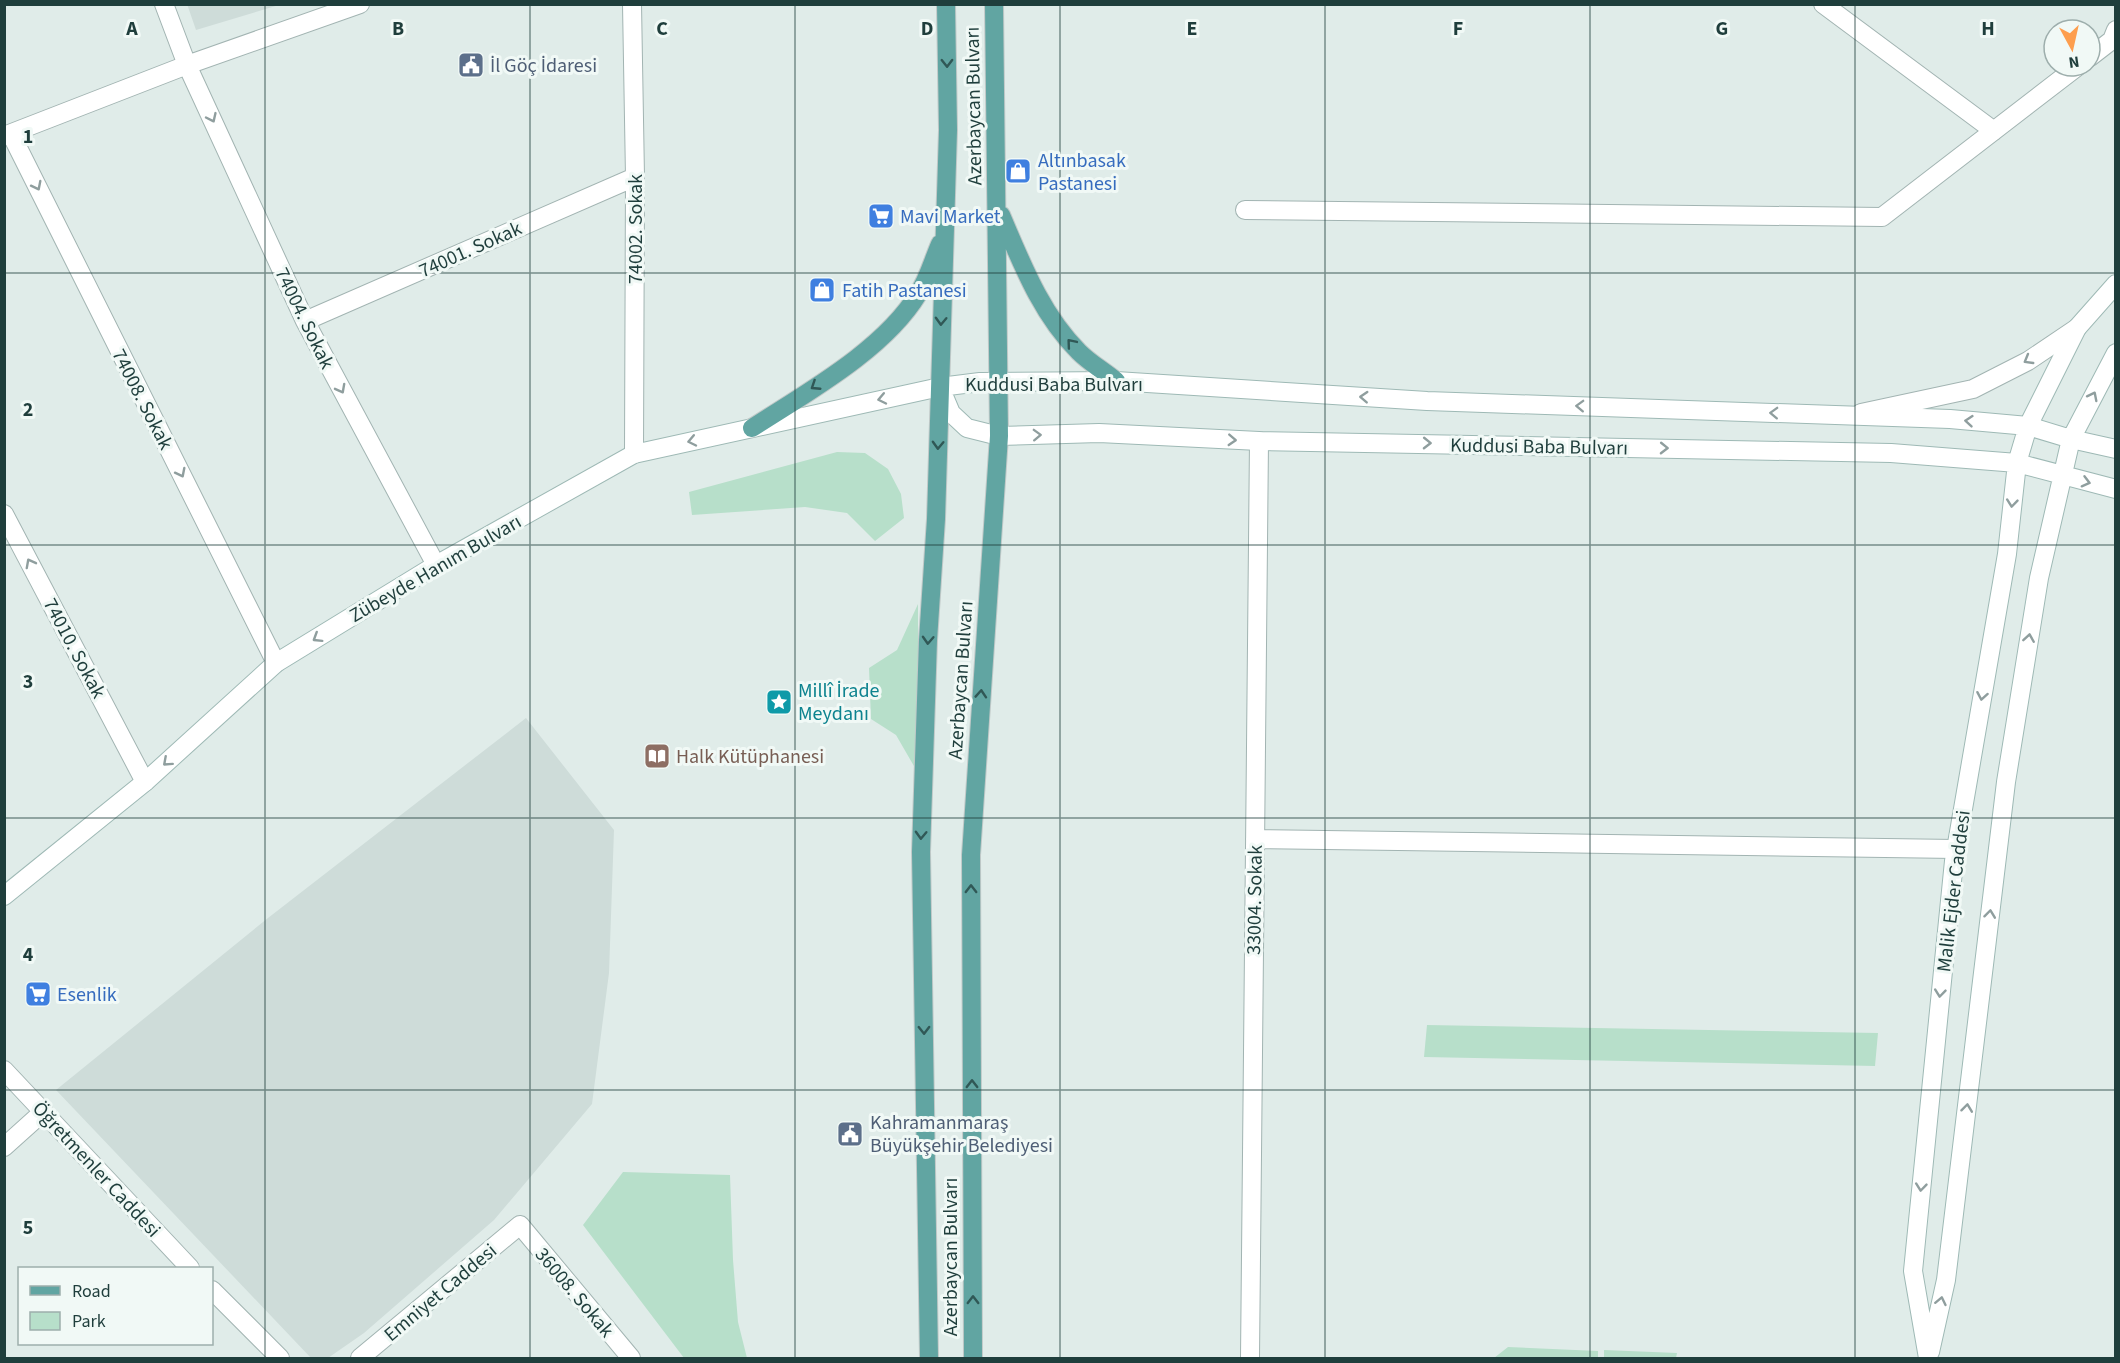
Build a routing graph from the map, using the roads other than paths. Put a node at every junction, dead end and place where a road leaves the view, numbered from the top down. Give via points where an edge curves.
1 (164, 4) edge
2 (360, 4) edge
3 (632, 4) edge
4 (946, 4) edge
5 (994, 4) edge
6 (1823, 4) edge
7 (2115, 30) edge
8 (2102, 48) edge
9 (187, 65) junction
10 (2062, 78) edge
11 (1994, 131) junction
12 (8, 135) edge
13 (635, 177) junction
14 (997, 205) junction
15 (1245, 210) dead end
16 (944, 234) junction
17 (2115, 284) edge
18 (305, 321) junction
19 (2077, 328) junction
20 (2115, 353) edge
21 (1116, 381) junction
22 (999, 383) junction
23 (940, 387) junction
24 (1849, 416) junction
25 (2028, 426) junction
26 (752, 428) junction
27 (999, 436) junction
28 (2071, 439) junction
29 (1259, 441) junction
30 (2115, 448) edge
31 (634, 454) junction
32 (2017, 463) junction
33 (2063, 475) junction
34 (2115, 489) edge
35 (4, 514) edge
36 (436, 565) junction
37 (276, 663) junction
38 (145, 782) junction
39 (1255, 839) junction
40 (1956, 849) junction
41 (4, 896) edge
42 (4, 1070) edge
43 (43, 1112) junction
44 (4, 1147) edge
45 (520, 1225) joint
46 (188, 1267) edge
47 (213, 1291) edge
48 (280, 1359) edge
49 (360, 1359) edge
50 (631, 1359) edge
51 (929, 1359) edge
52 (973, 1359) edge
53 (1250, 1359) edge
54 (1929, 1359) edge

1 - 9 street, 74004. Sokak
2 - 9 street
3 - 13 street, 74002. Sokak
4 -> 16 main road, Azerbaycan Bulvarı via 948,130
5 - 14 main road, Azerbaycan Bulvarı
6 - 11 street
7 - 8 street via 2112,40
9 - 12 street
9 -> 18 street, 74004. Sokak
10 - 11 street
11 - 15 street via 1882,218
12 -> 37 street, 74008. Sokak
13 - 18 street, 74001. Sokak
13 - 31 street, 74002. Sokak
21 -> 14 main road via 1080,353 1045,311
14 - 22 main road, Azerbaycan Bulvarı
16 -> 23 main road, Azerbaycan Bulvarı
16 -> 26 main road via 918,294 891,328 845,366
17 - 19 street
18 -> 36 street, 74004. Sokak
19 -> 24 street via 2028,361 1973,389
19 - 25 street, Malik Ejder Caddesi
28 -> 20 street, Malik Ejder Caddesi
21 - 22 street, Kuddusi Baba Bulvarı
24 -> 21 street, Kuddusi Baba Bulvarı via 1427,401
22 - 23 street, Kuddusi Baba Bulvarı
22 - 27 main road, Azerbaycan Bulvarı
23 -> 26 street, Zübeyde Hanım Bulvarı
23 - 27 street, Kuddusi Baba Bulvarı via 951,412 967,428
23 -> 51 main road, Azerbaycan Bulvarı via 921,863
25 -> 24 street, Kuddusi Baba Bulvarı
25 - 28 street, Kuddusi Baba Bulvarı
25 - 32 street, Malik Ejder Caddesi
26 -> 31 street, Zübeyde Hanım Bulvarı
27 -> 29 street, Kuddusi Baba Bulvarı via 1100,433
52 -> 27 main road, Azerbaycan Bulvarı via 970,855
28 - 30 street, Kuddusi Baba Bulvarı
28 - 33 street, Malik Ejder Caddesi
29 -> 32 street, Kuddusi Baba Bulvarı via 1891,453
29 - 39 street, 33004. Sokak
31 - 36 street, Zübeyde Hanım Bulvarı
32 - 33 street, Kuddusi Baba Bulvarı
32 -> 40 street, Malik Ejder Caddesi via 2007,554
33 -> 34 street, Kuddusi Baba Bulvarı
54 -> 33 street, Malik Ejder Caddesi via 1946,1280 2006,782 2039,578
38 -> 35 street, 74010. Sokak
36 -> 37 street, Zübeyde Hanım Bulvarı
37 -> 38 street, Zübeyde Hanım Bulvarı
38 - 41 street, Zübeyde Hanım Bulvarı
39 - 40 street
39 - 53 street, 33004. Sokak
40 -> 54 street, Malik Ejder Caddesi via 1913,1271
42 - 43 street, Öğretmenler Caddesi
43 - 44 street
43 - 46 street, Öğretmenler Caddesi
45 - 49 street, Emniyet Caddesi
45 - 50 street, 36008. Sokak
47 - 48 street

